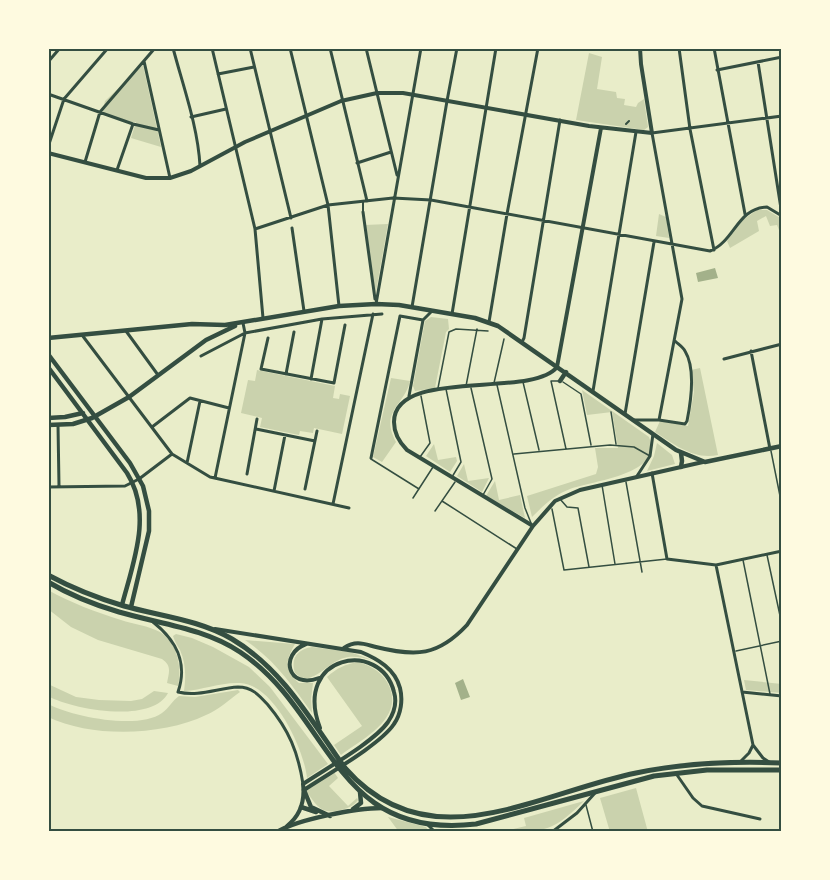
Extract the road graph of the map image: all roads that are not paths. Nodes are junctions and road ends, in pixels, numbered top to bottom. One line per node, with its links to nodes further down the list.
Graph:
1 (60, 48): 19 (street)
2 (108, 48): 27 (street)
3 (155, 48): 18 (street)
4 (173, 48): 36 (street)
5 (212, 48): 23 (street)
6 (250, 48): 21 (street)
7 (290, 48): 34 (street)
8 (330, 48): 28 (street)
9 (366, 48): 24 (street)
10 (421, 48): 26 (street)
11 (458, 48): 29 (street)
12 (496, 48): 30 (street)
13 (538, 48): 33 (street)
14 (640, 48): 46 (street)
15 (679, 48): 42 (street)
16 (714, 48): 22 (street)
17 (782, 57): 20 (street)
18 (144, 61): 32 (street); 43 (street)
19 (48, 62)
20 (758, 63): 22 (street); 37 (street)
21 (254, 67): 23 (street); 44 (street)
22 (717, 70): 39 (street)
23 (218, 74): 31 (street)
24 (377, 93): 26 (street); 28 (street); 49 (street)
25 (48, 94): 27 (street)
26 (411, 95): 29 (street); 55 (street)
27 (64, 99): 32 (street); 47 (street)
28 (341, 101): 34 (street); 52 (street)
29 (447, 101): 30 (street); 58 (street)
30 (486, 108): 33 (street); 61 (street)
31 (226, 110): 36 (street); 48 (street)
32 (100, 112): 40 (street); 51 (street)
33 (525, 114): 38 (street); 63 (street)
34 (306, 115): 44 (street); 60 (street)
35 (782, 116): 37 (street)
36 (191, 117): 53 (street)
37 (767, 119): 39 (street); 65 (street)
38 (560, 120): 41 (street); 67 (street)
39 (727, 123): 42 (street); 64 (street)
40 (133, 124): 43 (street); 54 (street)
41 (601, 128): 45 (street); 70 (street)
42 (690, 129): 46 (street); 74 (street)
43 (159, 130): 56 (street)
44 (269, 131): 48 (street); 66 (street)
45 (636, 132): 46 (street); 71 (street)
46 (652, 133): 73 (street)
47 (48, 147)
48 (236, 147): 53 (street); 69 (street)
49 (391, 152): 52 (street); 55 (street)
50 (48, 153): 51 (street)
51 (85, 162): 54 (street)
52 (357, 163): 59 (street)
53 (200, 167): 56 (street)
54 (117, 171): 56 (street)
55 (397, 177): 57 (street)
56 (170, 178)
57 (393, 198): 58 (street); 59 (street); 75 (street)
58 (431, 200): 61 (street); 77 (street)
59 (365, 201): 60 (street); 62 (street)
60 (328, 206): 66 (street); 76 (street)
61 (469, 207): 63 (street); 82 (street)
62 (363, 212): 75 (street)
63 (507, 214): 67 (street); 86 (street)
64 (745, 214): 65 (street); 74 (street)
65 (782, 216)
66 (291, 218): 69 (street)
67 (543, 221): 70 (street); 99 (street)
68 (292, 228): 78 (street)
69 (255, 229): 83 (street)
70 (582, 229): 71 (street); 106 (street)
71 (619, 234): 72 (street); 117 (street)
72 (654, 242): 73 (street); 126 (street)
73 (672, 245): 74 (street); 98 (street)
74 (714, 250)
75 (376, 304): 76 (main road); 77 (main road)
76 (339, 306): 78 (main road)
77 (412, 307): 79 (main road)
78 (304, 311): 83 (main road)
79 (432, 311): 82 (main road); 85 (street)
80 (373, 314): 81 (street); 84 (street); 175 (street)
81 (382, 314)
82 (452, 314): 86 (main road)
83 (263, 318): 87 (main road)
84 (321, 319): 93 (street); 110 (street)
85 (423, 320): 119 (street); 151 (street)
86 (489, 322): 99 (main road)
87 (243, 323): 90 (main road); 93 (street); 109 (main road)
88 (345, 325): 110 (street)
89 (477, 329): 91 (lane); 114 (lane); 116 (lane)
90 (126, 331): 94 (main road); 109 (street)
91 (488, 331)
92 (294, 332): 107 (street)
93 (245, 333): 103 (street); 122 (street)
94 (82, 335): 95 (main road); 120 (street)
95 (48, 338)
96 (268, 338): 107 (street)
97 (504, 339): 113 (lane)
98 (675, 341): 132 (street); 132 (street)
99 (522, 342): 106 (main road)
100 (782, 344): 101 (street)
101 (751, 351): 104 (street); 145 (street)
102 (48, 354): 123 (main road)
103 (201, 356)
104 (724, 359)
105 (48, 367): 125 (main road)
106 (558, 367): 108 (main road); 111 (street)
107 (285, 374): 110 (street)
108 (568, 374): 112 (main road); 117 (main road)
109 (158, 375): 120 (main road)
110 (311, 379)
111 (523, 380): 113 (street); 146 (lane)
112 (562, 382): 142 (lane); 144 (lane)
113 (495, 384): 114 (street); 149 (lane)
114 (468, 386): 115 (street); 171 (lane)
115 (446, 389): 116 (street); 162 (lane)
116 (437, 390): 118 (street)
117 (593, 391): 126 (main road)
118 (420, 392): 119 (street); 152 (lane)
119 (409, 396): 152 (street)
120 (129, 397): 127 (main road); 135 (street)
121 (200, 401): 122 (street); 135 (street); 154 (street)
122 (230, 408): 160 (street)
123 (90, 410): 125 (street); 127 (main road)
124 (611, 412): 141 (lane)
125 (82, 413): 128 (main road); 130 (main road)
126 (625, 414): 131 (main road)
127 (95, 416): 130 (main road); 161 (main road)
128 (48, 418)
129 (257, 419): 136 (street)
130 (88, 420): 134 (main road); 164 (main road)
131 (633, 420): 132 (street); 138 (main road)
132 (659, 420)
133 (48, 425): 134 (main road)
134 (58, 425): 167 (street)
135 (152, 427): 148 (street)
136 (256, 429): 139 (street); 158 (street)
137 (317, 431): 140 (street)
138 (652, 434): 147 (main road); 150 (street)
139 (285, 435): 140 (street); 170 (street)
140 (315, 441): 168 (street)
141 (616, 445): 142 (lane); 150 (lane)
142 (591, 446): 144 (lane)
143 (782, 446): 145 (main road)
144 (566, 448): 146 (lane)
145 (770, 448): 153 (main road); 177 (lane)
146 (539, 451): 149 (lane)
147 (681, 453): 153 (main road); 156 (main road)
148 (172, 454): 154 (street); 161 (street)
149 (513, 454): 180 (lane)
150 (650, 456): 159 (street)
151 (370, 458): 169 (lane)
152 (419, 458): 155 (street)
153 (705, 462): 156 (street)
154 (187, 464): 160 (street)
155 (433, 467): 162 (street); 169 (lane)
156 (681, 467): 157 (street)
157 (652, 473): 159 (street); 184 (street)
158 (247, 474)
159 (637, 476): 163 (street)
160 (215, 478): 170 (street)
161 (140, 479): 164 (street); 194 (main road)
162 (454, 479): 171 (street); 174 (lane)
163 (626, 479): 165 (street); 186 (lane)
164 (132, 483): 167 (street); 193 (main road)
165 (602, 484): 173 (street); 187 (lane)
166 (48, 487): 167 (street)
167 (59, 487)
168 (305, 489)
169 (419, 489): 172 (lane)
170 (274, 491): 175 (street)
171 (483, 496): 180 (street)
172 (412, 498)
173 (559, 498): 176 (street); 189 (lane)
174 (442, 501): 179 (lane); 181 (lane)
175 (333, 504): 178 (street)
176 (551, 504): 180 (street); 189 (lane)
177 (782, 506)
178 (349, 508)
179 (435, 511)
180 (533, 526): 181 (street)
181 (517, 550): 201 (street)
182 (782, 551): 183 (street)
183 (767, 554): 185 (street); 196 (lane)
184 (667, 559): 186 (lane); 188 (street)
185 (743, 559): 188 (street); 200 (lane)
186 (640, 562): 187 (lane); 190 (lane)
187 (615, 564): 189 (lane)
188 (716, 565): 202 (street)
189 (589, 567)
190 (642, 572)
191 (48, 575): 193 (main road)
192 (48, 582): 195 (main road)
193 (122, 605): 194 (main road)
194 (131, 607): 197 (main road)
195 (150, 620): 209 (main road); 216 (street)
196 (782, 625)
197 (207, 627): 199 (street); 207 (main road)
198 (782, 641): 200 (lane)
199 (310, 643): 201 (street); 203 (street)
200 (761, 646): 202 (lane); 205 (lane)
201 (344, 648): 216 (street)
202 (734, 652): 204 (street)
203 (320, 677): 207 (street); 216 (street)
204 (742, 692): 205 (street); 208 (street)
205 (771, 695): 206 (street)
206 (782, 696)
207 (322, 736): 209 (main road)
208 (753, 745): 210 (street); 211 (street)
209 (329, 751): 213 (main road)
210 (740, 762): 211 (main road); 213 (main road)
211 (771, 762): 212 (main road)
212 (782, 763)
213 (343, 770): 218 (main road)
214 (782, 770): 215 (main road)
215 (676, 773): 217 (main road); 225 (street)
216 (303, 787): 220 (street); 222 (main road)
217 (597, 790): 219 (street); 226 (main road)
218 (360, 792): 221 (main road); 223 (main road)
219 (586, 804): 227 (street); 233 (lane)
220 (301, 807): 222 (main road); 228 (street)
221 (382, 808): 223 (main road); 226 (main road)
222 (319, 812): 224 (main road)
223 (346, 812): 224 (main road)
224 (330, 816): 228 (main road)
225 (760, 819)
226 (426, 823): 230 (street)
227 (560, 827): 231 (street); 232 (street)
228 (284, 828): 229 (main road)
229 (277, 832)
230 (434, 832)
231 (552, 832)
232 (561, 832)
233 (594, 832)

